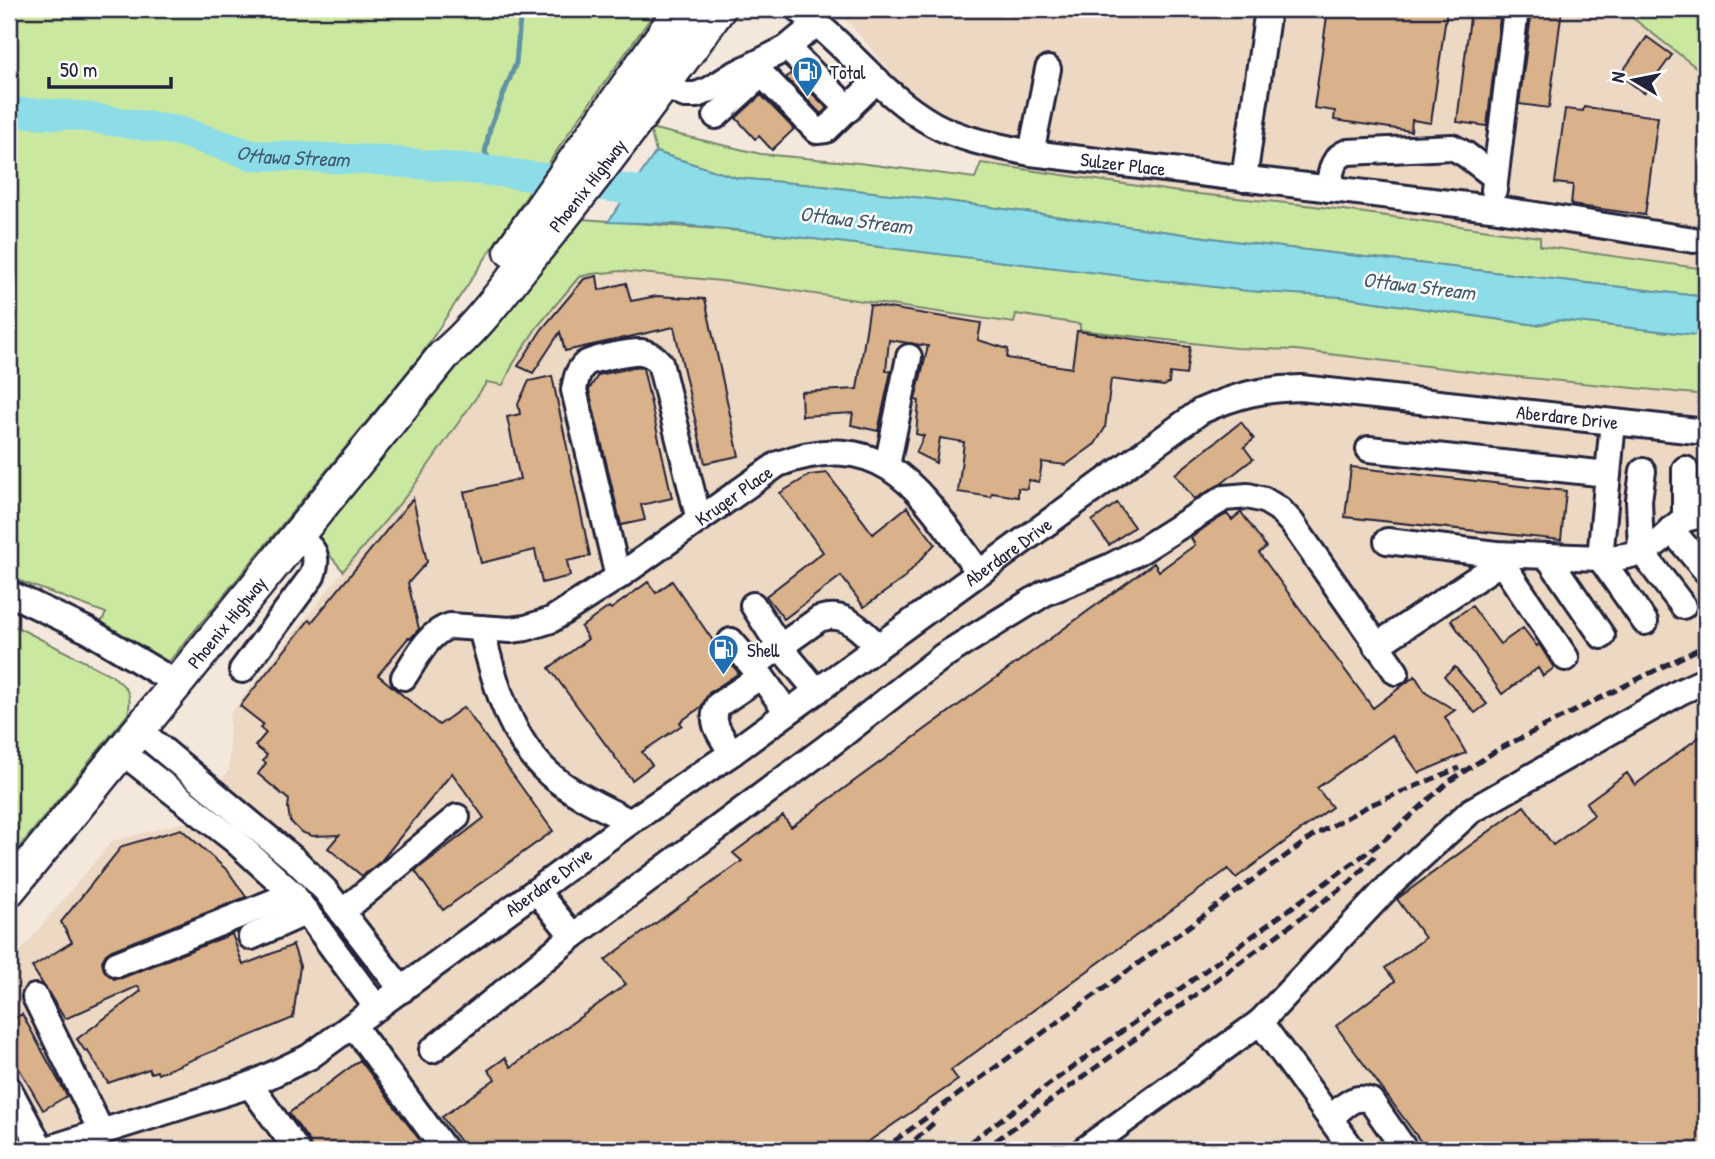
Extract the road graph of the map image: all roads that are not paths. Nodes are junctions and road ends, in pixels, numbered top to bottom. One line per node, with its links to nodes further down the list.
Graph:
1 (681, 9): 18 (main road, Phoenix Highway)
2 (719, 9): 10 (main road, Phoenix Highway)
3 (1268, 9): 15 (street)
4 (1516, 9): 14 (street)
5 (815, 15): 6 (street); 9 (street, Sulzer Place)
6 (787, 48): 7 (street); 11 (street)
7 (758, 69): 10 (street); 11 (street); 12 (street)
8 (1048, 69): 13 (street)
9 (877, 80): 11 (street); 13 (street, Sulzer Place)
10 (664, 86): 18 (main road, Phoenix Highway)
11 (849, 109)
12 (716, 116)
13 (1031, 152): 15 (street, Sulzer Place)
14 (1495, 177): 16 (street); 17 (street)
15 (1244, 179): 16 (street, Sulzer Place)
16 (1328, 189): 17 (street, Sulzer Place)
17 (1491, 208): 19 (street, Sulzer Place)
18 (533, 237): 30 (main road, Phoenix Highway)
19 (1694, 240)
20 (909, 357): 24 (street)
21 (1613, 422): 22 (street, Aberdare Drive); 27 (street); 37 (street, Aberdare Drive)
22 (1706, 432)
23 (1369, 449): 27 (street)
24 (887, 466): 28 (street, Kruger Place); 37 (street, Kruger Place)
25 (1685, 469): 29 (street)
26 (1643, 471): 32 (street)
27 (1608, 474): 35 (street)
28 (699, 520): 38 (street, Kruger Place); 38 (street)
29 (1687, 521): 32 (street); 36 (street)
30 (296, 536): 50 (street); 55 (main road, Phoenix Highway)
31 (1387, 541): 34 (street)
32 (1641, 551): 35 (street); 41 (street)
33 (1548, 557): 34 (street); 35 (street); 44 (street)
34 (1498, 558): 47 (street); 49 (street)
35 (1600, 558): 42 (street)
36 (1706, 571)
37 (979, 572): 46 (street, Aberdare Drive)
38 (618, 577): 43 (street, Kruger Place)
39 (9, 593): 55 (street)
40 (753, 605): 48 (street)
41 (1683, 606)
42 (1645, 622)
43 (473, 627): 53 (street, Kruger Place); 61 (street)
44 (1602, 636)
45 (731, 641): 51 (street)
46 (878, 646): 48 (street); 56 (street, Aberdare Drive)
47 (1376, 646): 52 (street); 66 (street)
48 (780, 647): 51 (street); 56 (street)
49 (1566, 658)
50 (242, 670)
51 (757, 671): 57 (street); 59 (street)
52 (1396, 673)
53 (404, 677)
54 (1706, 680): 72 (street)
55 (176, 683): 58 (main road, Phoenix Highway)
56 (817, 691): 57 (street, Aberdare Drive)
57 (787, 712): 59 (street, Aberdare Drive)
58 (130, 741): 62 (main road, Phoenix Highway); 64 (street); 65 (street)
59 (732, 753): 61 (street, Aberdare Drive)
60 (457, 817): 65 (street)
61 (630, 822): 63 (street, Aberdare Drive)
62 (9, 890)
63 (537, 892): 66 (street); 69 (street, Aberdare Drive)
64 (300, 903): 67 (street); 68 (street); 71 (street)
65 (342, 912): 69 (street)
66 (573, 936): 74 (street)
67 (251, 937)
68 (117, 964)
69 (402, 990): 71 (street, Aberdare Drive)
70 (35, 998): 78 (street)
71 (377, 1008): 73 (street, Aberdare Drive)
72 (1260, 1022): 77 (street); 83 (street)
73 (353, 1025): 75 (street, Aberdare Drive); 82 (street)
74 (432, 1050)
75 (250, 1085): 78 (street, Aberdare Drive); 81 (street)
76 (9, 1089): 80 (street)
77 (1330, 1118): 84 (street); 85 (street)
78 (102, 1133): 79 (street, Aberdare Drive)
79 (81, 1146): 80 (street, Aberdare Drive)
80 (43, 1150)
81 (297, 1150)
82 (445, 1150)
83 (1084, 1150)
84 (1353, 1150)
85 (1405, 1150)

